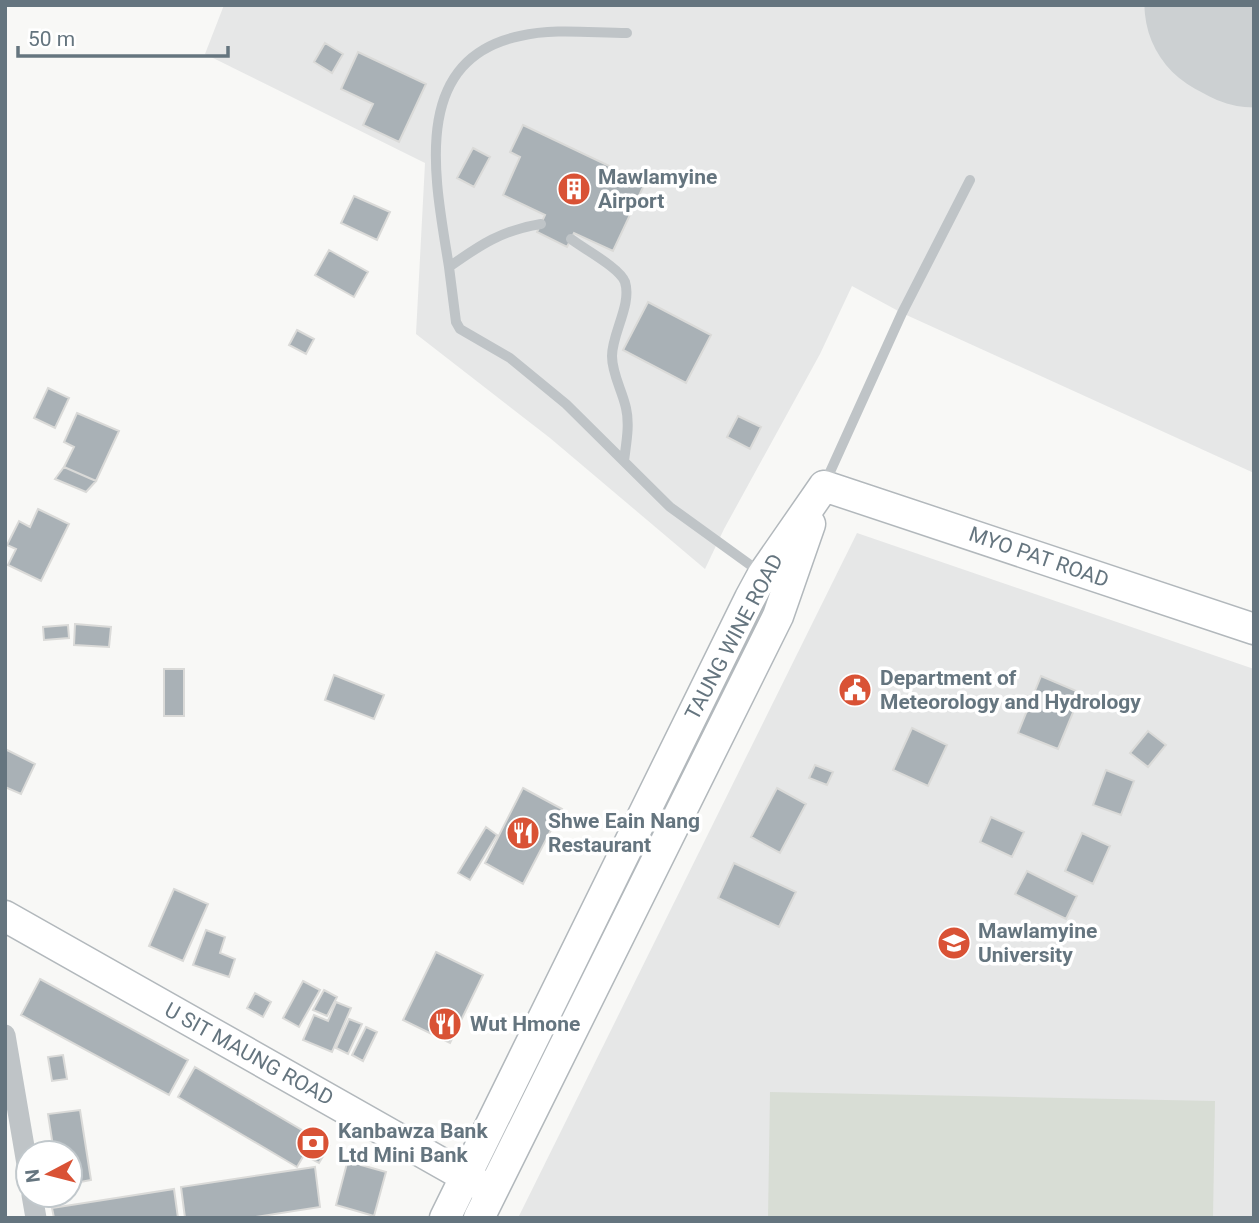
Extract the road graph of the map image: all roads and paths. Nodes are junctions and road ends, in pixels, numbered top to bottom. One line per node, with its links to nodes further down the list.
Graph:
1 (627, 33): 5 (lane)
2 (970, 180): 7 (lane)
3 (541, 224): 5 (lane)
4 (571, 239): 6 (lane)
5 (449, 267): 6 (lane)
6 (624, 461): 8 (lane)
7 (824, 486): 8 (main road, TAUNG WINE ROAD); 9 (main road, MYO PAT ROAD)
8 (775, 581): 13 (main road, TAUNG WINE ROAD)
9 (1254, 629)
10 (5, 916): 13 (main road, U SIT MAUNG ROAD)
11 (5, 1035): 12 (street)
12 (23, 1139)
13 (479, 1184): 14 (main road, TAUNG WINE ROAD); 15 (main road, TAUNG WINE ROAD)
14 (445, 1218)
15 (479, 1218)

